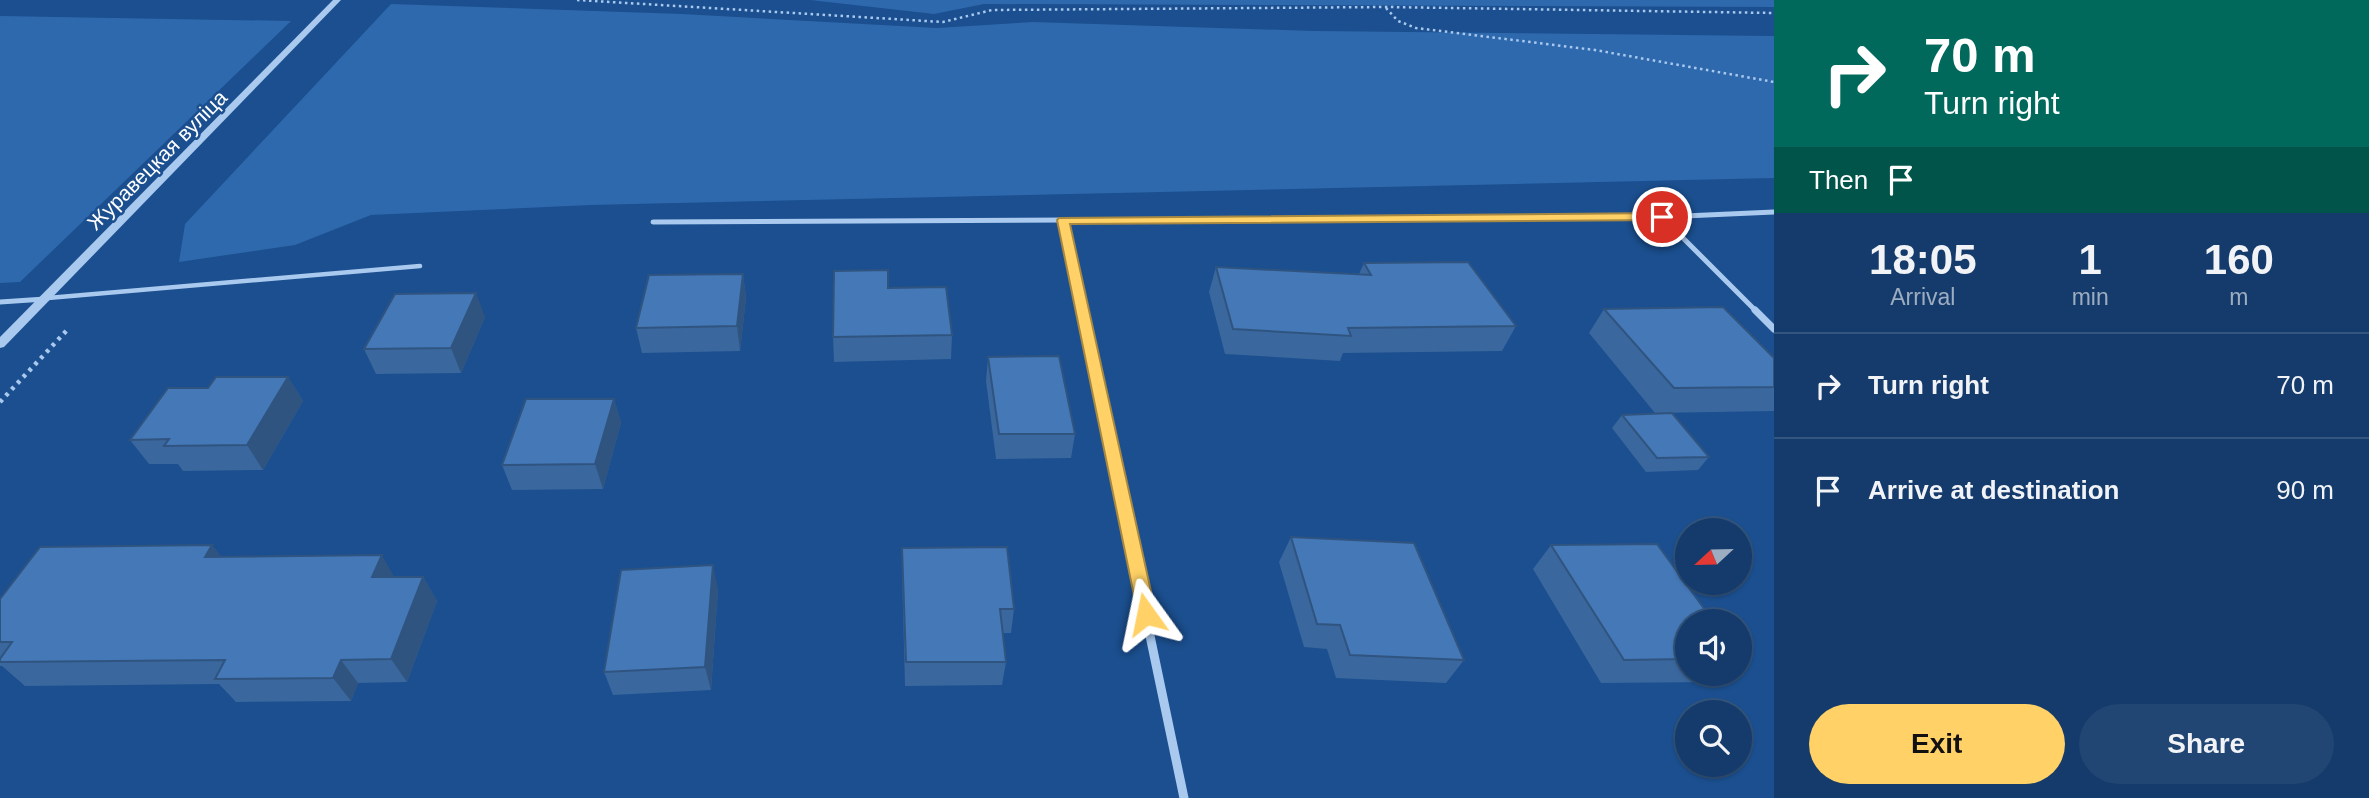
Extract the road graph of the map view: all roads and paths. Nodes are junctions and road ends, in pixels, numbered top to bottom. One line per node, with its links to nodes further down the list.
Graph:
1 (337, 0): 12 (street, Журавецкая вуліца)
2 (577, 0): 3 (path)
3 (1386, 8): 4 (path); 5 (path)
4 (1774, 13)
5 (1774, 82)
6 (1774, 212): 7 (street)
7 (1662, 217): 8 (street); 14 (street)
8 (1063, 220): 9 (street); 17 (street)
9 (653, 222)
10 (420, 266): 11 (lane)
11 (102, 293): 12 (lane); 16 (path)
12 (45, 299): 13 (street); 15 (street, Журавецкая вуліца)
13 (0, 302)
14 (1774, 329)
15 (0, 344)
16 (0, 402)
17 (1185, 798)

